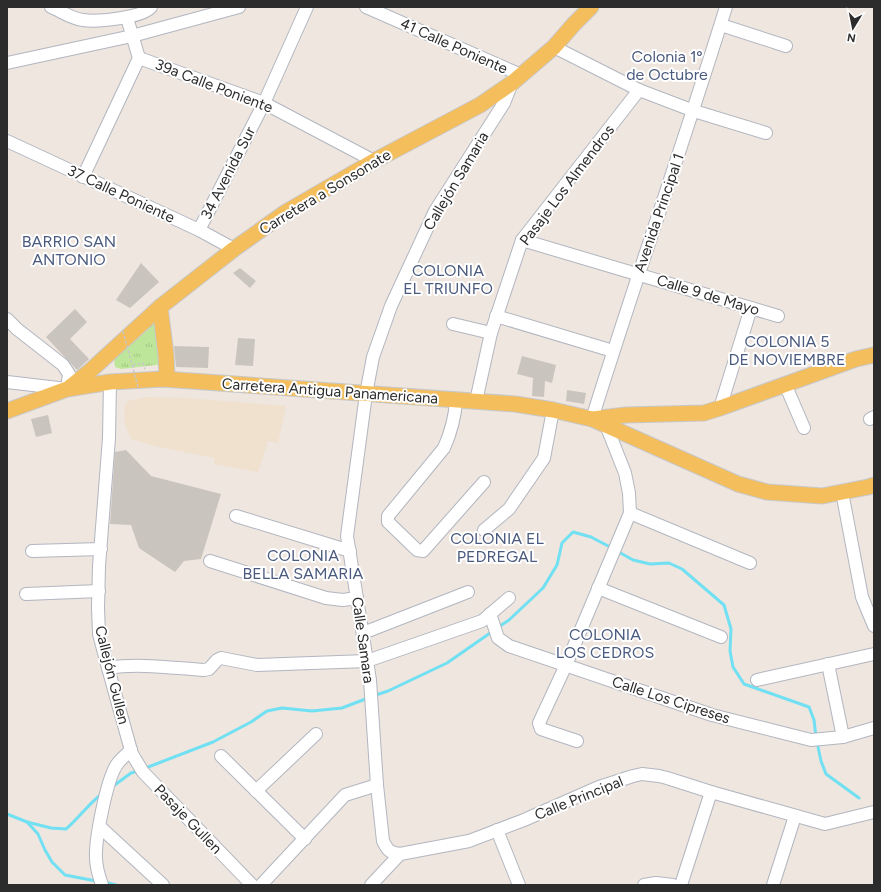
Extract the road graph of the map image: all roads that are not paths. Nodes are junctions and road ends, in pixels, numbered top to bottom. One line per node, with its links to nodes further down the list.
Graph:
1 (51, 7): 8 (street)
2 (151, 7): 8 (street)
3 (238, 7): 10 (street)
4 (307, 7): 17 (street, 34 Avenida Sur)
5 (366, 7): 15 (street, 41 Calle Poniente)
6 (591, 7): 12 (main road, Carretera a Sonsonate)
7 (726, 7): 9 (street, Avenida Principal 1)
8 (127, 18): 10 (street)
9 (720, 25): 11 (street); 18 (street, Avenida Principal 1)
10 (132, 36): 13 (street); 14 (street)
11 (786, 46)
12 (554, 47): 15 (main road, Carretera a Sonsonate); 16 (street)
13 (139, 58): 17 (street, 39a Calle Poniente); 22 (street)
14 (7, 63)
15 (516, 79): 21 (main road, Carretera a Sonsonate); 41 (street, Callejón Samaria)
16 (639, 90): 18 (street); 24 (street, Pasaje Los Almendros)
17 (264, 103): 21 (street, 39a Calle Poniente); 23 (street, 34 Avenida Sur)
18 (694, 111): 19 (street); 26 (street, Avenida Principal 1)
19 (766, 133)
20 (7, 141): 22 (street, 37 Calle Poniente)
21 (374, 161): 25 (main road, Carretera a Sonsonate)
22 (83, 177): 23 (street, 37 Calle Poniente)
23 (199, 230): 25 (street, 37 Calle Poniente)
24 (522, 240): 26 (street, Calle 9 de Mayo); 29 (street, Pasaje Los Almendros)
25 (234, 249): 27 (main road, Carretera a Sonsonate)
26 (639, 274): 28 (street, Calle 9 de Mayo); 34 (street, Avenida Principal 1)
27 (160, 307): 36 (main road); 40 (main road, Carretera a Sonsonate)
28 (751, 308): 30 (street, Calle 9 de Mayo); 44 (street)
29 (496, 316): 33 (street, Pasaje Los Almendros); 34 (street)
30 (778, 316)
31 (7, 319): 40 (street)
32 (453, 324): 33 (street)
33 (491, 333): 43 (street, Pasaje Los Almendros)
34 (613, 351): 47 (street, Avenida Principal 1)
35 (874, 355): 39 (main road, Carretera Antigua Panamericana)
36 (167, 379): 38 (main road, Carretera Antigua Panamericana); 41 (main road, Carretera Antigua Panamericana)
37 (7, 382): 40 (street)
38 (110, 382): 40 (main road, Carretera Antigua Panamericana); 56 (street, Callejón Gullen)
39 (785, 384): 44 (main road, Carretera Antigua Panamericana); 49 (street)
40 (67, 390): 46 (main road)
41 (366, 394): 42 (main road, Carretera Antigua Panamericana); 58 (street, Calle Samara)
42 (456, 401): 43 (main road, Carretera Antigua Panamericana); 50 (street)
43 (476, 401): 45 (main road, Carretera Antigua Panamericana)
44 (720, 408): 47 (main road, Carretera Antigua Panamericana)
45 (553, 410): 47 (main road, Carretera Antigua Panamericana); 55 (street)
46 (7, 411)
47 (592, 419): 48 (main road, Carretera Antigua Panamericana)
48 (606, 425): 52 (main road, Carretera Antigua Panamericana); 53 (street)
49 (804, 428)
50 (484, 482)
51 (874, 485): 52 (main road, Carretera Antigua Panamericana)
52 (842, 492): 68 (street)
53 (630, 513): 60 (street); 61 (street)
54 (236, 516): 58 (street)
55 (484, 530)
56 (101, 549): 57 (street); 62 (street, Callejón Gullen)
57 (32, 551)
58 (350, 551): 65 (street, Calle Samara)
59 (210, 560): 65 (street)
60 (750, 563)
61 (598, 588): 70 (street); 74 (street)
62 (98, 591): 64 (street); 75 (street, Callejón Gullen)
63 (468, 592): 69 (street)
64 (26, 594)
65 (357, 598): 69 (street, Calle Samara)
66 (509, 598): 67 (street)
67 (490, 614): 72 (street); 74 (street, Calle Los Cipreses)
68 (874, 624)
69 (362, 633): 72 (street, Calle Samara)
70 (721, 637)
71 (874, 654): 73 (street)
72 (367, 661): 75 (street); 83 (street, Calle Samara)
73 (828, 664): 76 (street); 79 (street)
74 (566, 665): 79 (street, Calle Los Cipreses); 80 (street)
75 (108, 668): 81 (street, Callejón Gullen)
76 (757, 680)
77 (874, 728): 79 (street, Calle Los Cipreses)
78 (316, 734): 84 (street)
79 (843, 736)
80 (577, 741)
81 (131, 750): 88 (street); 94 (street, Pasaje Gullen)
82 (221, 756): 84 (street)
83 (377, 785): 90 (street); 91 (street, Calle Samara)
84 (256, 791): 90 (street)
85 (711, 792): 87 (street, Calle Principal); 89 (street, Calle Principal); 100 (street)
86 (874, 812): 87 (street, Calle Principal)
87 (795, 816): 101 (street)
88 (100, 827): 92 (street); 93 (street)
89 (497, 830): 91 (street, Calle Principal); 97 (street)
90 (305, 839): 95 (street)
91 (400, 854): 96 (street)
92 (102, 885)
93 (162, 885)
94 (252, 885)
95 (261, 885)
96 (371, 885)
97 (519, 885)
98 (644, 885): 99 (street)
99 (673, 885)
100 (681, 885)
101 (773, 885)

